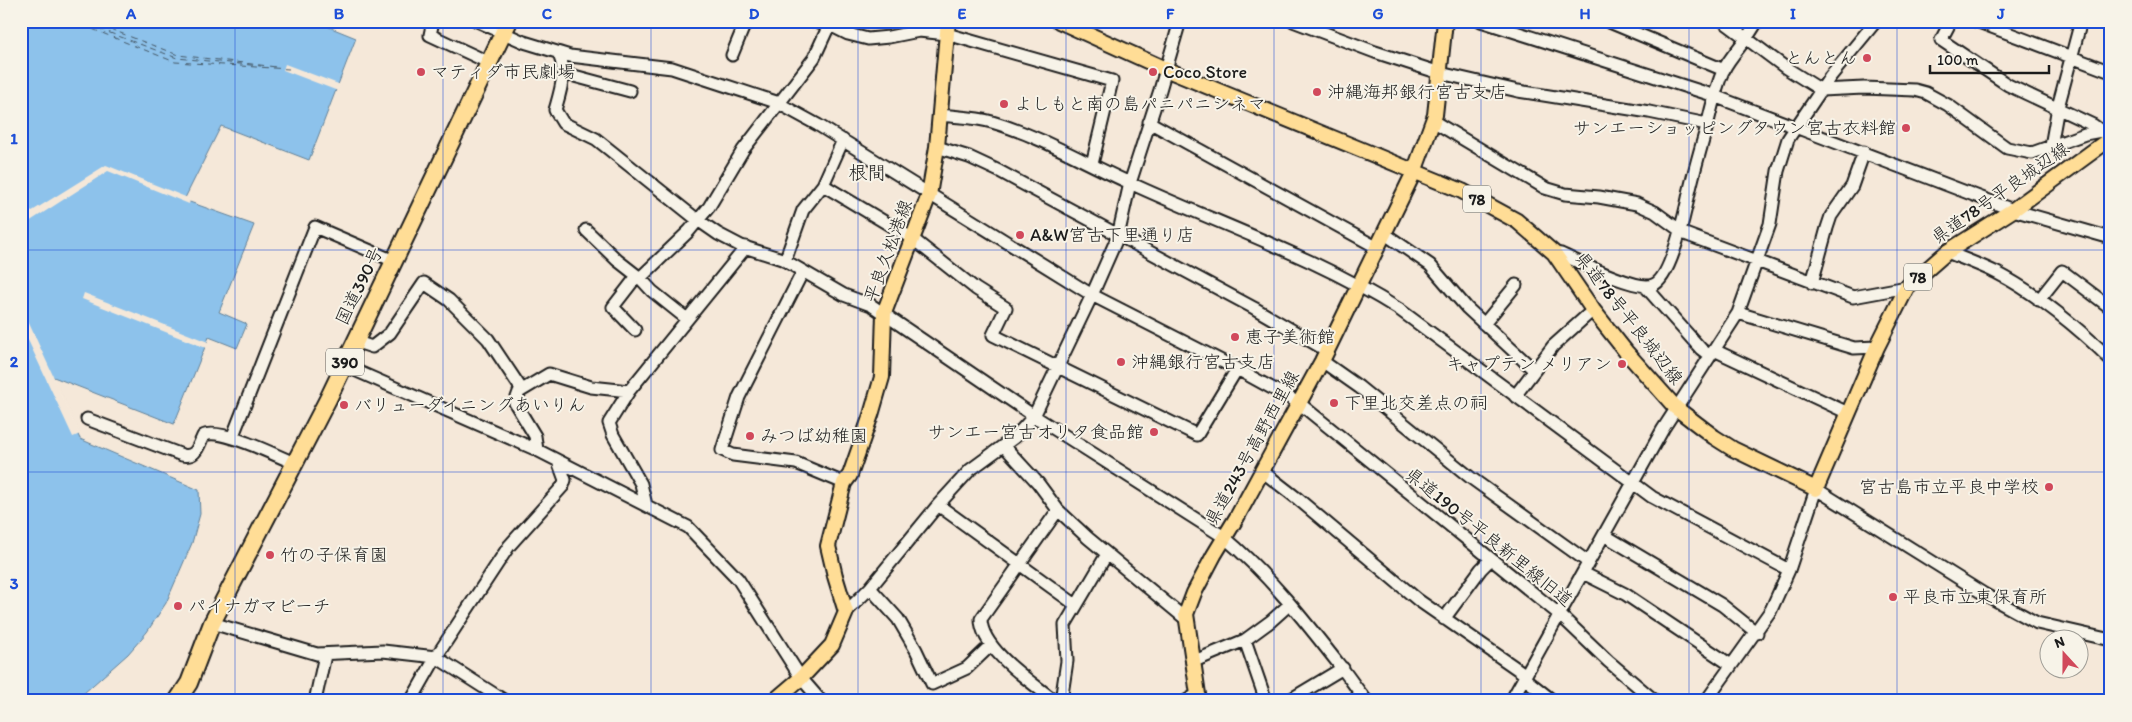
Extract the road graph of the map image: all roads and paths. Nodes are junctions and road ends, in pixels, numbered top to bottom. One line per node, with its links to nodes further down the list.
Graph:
1 (433, 21): 24 (street)
2 (477, 21): 18 (street, 県道190号平良新里線旧道)
3 (746, 21): 22 (street)
4 (814, 21): 17 (street)
5 (1059, 21): 25 (main road, 県道78号平良城辺線 / 78)
6 (1180, 21): 25 (street)
7 (1293, 21): 29 (street)
8 (1445, 21): 29 (main road, 県道243号高野西里線)
9 (1481, 21): 32 (street)
10 (1607, 21): 26 (street)
11 (1723, 21): 20 (street)
12 (1757, 21): 20 (street)
13 (1876, 21): 30 (street)
14 (1951, 21): 34 (street)
15 (1976, 21): 23 (street)
16 (2081, 21): 23 (street)
17 (831, 23): 19 (street); 33 (street)
18 (506, 27): 21 (street, 県道190号平良新里線旧道); 24 (highway, 国道390号 / 390)
19 (947, 28): 35 (main road, 平良久松港線); 45 (street)
20 (1747, 40): 26 (street); 30 (street)
21 (558, 53): 28 (street); 33 (street, 県道190号平良新里線旧道)
22 (732, 55)
23 (2072, 57): 27 (street); 34 (street)
24 (490, 63): 62 (highway, 国道390号 / 390)
25 (1165, 69): 37 (street); 46 (main road, 県道78号平良城辺線 / 78)
26 (1724, 70): 32 (street)
27 (2111, 72)
28 (563, 73): 31 (street); 51 (street)
29 (1440, 73): 36 (main road, 県道243号高野西里線); 38 (street)
30 (1821, 90): 39 (street); 42 (street)
31 (630, 91)
32 (1714, 96): 38 (street); 39 (street)
33 (778, 104): 41 (street, 県道190号平良新里線旧道); 51 (street)
34 (2058, 110): 40 (street); 42 (street)
35 (940, 114): 43 (main road, 平良久松港線); 45 (street)
36 (1433, 121): 46 (main road, 県道243号高野西里線); 53 (street)
37 (1149, 122): 47 (street); 59 (street)
38 (1707, 124): 53 (street)
39 (1797, 127): 44 (street); 64 (street)
40 (2108, 135): 42 (street); 50 (main road, 県道78号平良城辺線 / 78)
41 (843, 140): 48 (street); 49 (street, 県道190号平良新里線旧道)
42 (2051, 146)
43 (937, 147): 49 (main road, 平良久松港線); 55 (street)
44 (1864, 152): 50 (street); 67 (street)
45 (1092, 164): 47 (street)
46 (1414, 172): 54 (main road, 県道243号高野西里線); 61 (main road, 県道78号平良城辺線 / 78)
47 (1130, 183): 55 (street); 71 (street)
48 (823, 185): 57 (street); 63 (street)
49 (929, 195): 57 (main road, 平良久松港線); 72 (street, 県道190号平良新里線旧道)
50 (2012, 210): 56 (street); 60 (main road, 県道78号平良城辺線 / 78)
51 (698, 221): 58 (street); 66 (street)
52 (586, 230): 66 (street)
53 (1681, 231): 64 (street); 69 (street)
54 (1385, 234): 59 (main road, 県道243号高野西里線); 79 (street)
55 (1118, 236): 72 (street); 84 (street)
56 (2111, 238)
57 (913, 239): 76 (main road, 平良久松港線); 87 (street)
58 (746, 248): 63 (street); 78 (street)
59 (1378, 248): 71 (main road, 県道243号高野西里線)
60 (1947, 252): 70 (main road, 県道78号平良城辺線 / 78); 73 (street)
61 (1554, 253): 69 (street); 75 (main road, 県道78号平良城辺線 / 78)
62 (394, 261): 81 (highway, 国道390号 / 390); 98 (street)
63 (785, 261): 65 (street)
64 (1756, 261): 67 (street); 77 (street)
65 (803, 271): 76 (street); 104 (street)
66 (639, 277): 78 (street); 80 (street)
67 (1812, 283): 70 (street)
68 (1516, 285): 79 (street)
69 (1645, 286): 83 (street)
70 (1907, 286): 82 (main road, 県道78号平良城辺線 / 78)
71 (1360, 287): 84 (main road, 県道243号高野西里線); 92 (street)
72 (1092, 295): 87 (street); 88 (street, 県道190号平良新里線旧道)
73 (2039, 300): 74 (street); 85 (street)
74 (2111, 308)
75 (1593, 310): 89 (street); 94 (main road, 県道78号平良城辺線 / 78)
76 (884, 312): 96 (street); 104 (main road, 平良久松港線)
77 (1738, 313): 82 (street); 83 (street)
78 (687, 319): 91 (street)
79 (1484, 324): 89 (street)
80 (635, 330)
81 (354, 341): 86 (highway, 国道390号 / 390); 90 (street)
82 (1877, 347): 95 (main road, 県道78号平良城辺線 / 78)
83 (1712, 353): 94 (street); 95 (street)
84 (1324, 356): 93 (main road, 県道243号高野西里線); 114 (street)
85 (2111, 360)
86 (343, 365): 100 (street); 102 (highway, 国道390号 / 390)
87 (1057, 366): 88 (street); 96 (street)
88 (1237, 369): 93 (street, 県道190号平良新里線旧道)
89 (1534, 370): 92 (street)
90 (522, 390): 91 (street); 100 (street)
91 (629, 391): 107 (street)
92 (1515, 396): 105 (street)
93 (1299, 403): 103 (main road, 県道243号高野西里線); 113 (street, 県道190号平良新里線旧道)
94 (1676, 408): 105 (street); 106 (main road, 県道78号平良城辺線 / 78)
95 (1848, 413): 106 (main road, 県道78号平良城辺線 / 78)
96 (1034, 416): 99 (street); 111 (street)
97 (87, 419): 98 (street)
98 (232, 438): 102 (street)
99 (1004, 446): 108 (street); 109 (street)
100 (537, 450): 101 (street)
101 (558, 461): 107 (street); 131 (street)
102 (294, 463): 125 (highway, 国道390号 / 390)
103 (1262, 471): 111 (main road, 県道243号高野西里線); 123 (street)
104 (844, 482): 121 (main road, 平良久松港線)
105 (1633, 483): 110 (street); 116 (street)
106 (1816, 490): 116 (street); 128 (street)
107 (646, 505): 136 (street)
108 (938, 505): 115 (street); 118 (street)
109 (1058, 510): 112 (street); 115 (street)
110 (1604, 535): 114 (street); 126 (street)
111 (1224, 537): 119 (street); 124 (main road, 県道243号高野西里線)
112 (1106, 554): 120 (street); 124 (street)
113 (1490, 560): 122 (street, 県道190号平良新里線旧道); 123 (street)
114 (1588, 562): 117 (street)
115 (1019, 565): 120 (street); 129 (street)
116 (1789, 570): 126 (street)
117 (1583, 573): 122 (street); 133 (street)
118 (870, 588): 121 (street); 129 (street)
119 (1290, 604): 127 (street); 134 (street)
120 (1076, 605): 145 (street)
121 (846, 612): 136 (main road)
122 (1560, 616): 135 (street); 151 (street, 県道190号平良新里線旧道)
123 (1444, 619): 135 (street)
124 (1187, 620): 132 (main road, 県道243号高野西里線)
125 (212, 623): 130 (street); 138 (highway, 国道390号 / 390)
126 (1757, 633): 133 (street)
127 (1245, 640): 132 (street); 146 (street)
128 (2111, 640)
129 (991, 645): 144 (street)
130 (325, 655): 131 (street); 139 (street)
131 (436, 657): 140 (street); 141 (street)
132 (1192, 662): 137 (main road, 県道243号高野西里線)
133 (1731, 665): 152 (street)
134 (1343, 668): 147 (street); 148 (street)
135 (1525, 677): 149 (street); 150 (street)
136 (801, 678): 142 (main road); 143 (street)
137 (1194, 698)
138 (177, 701)
139 (315, 701)
140 (411, 701)
141 (504, 701)
142 (774, 701)
143 (821, 701)
144 (1055, 701)
145 (1061, 701)
146 (1266, 701)
147 (1288, 701)
148 (1367, 701)
149 (1511, 701)
150 (1553, 701)
151 (1655, 701)
152 (1706, 701)

